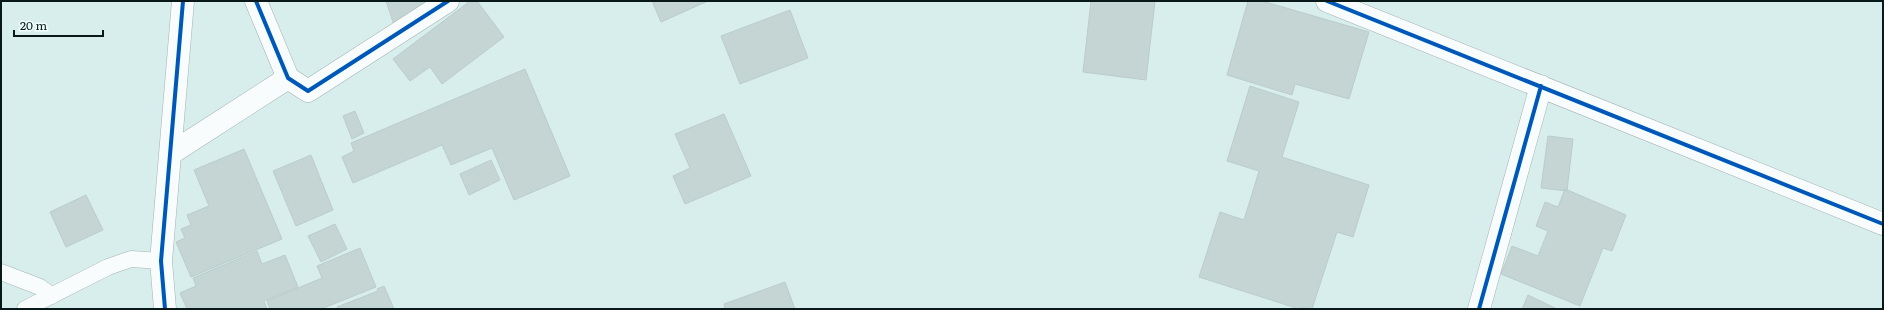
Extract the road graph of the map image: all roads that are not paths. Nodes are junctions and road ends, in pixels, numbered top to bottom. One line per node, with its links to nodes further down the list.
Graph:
1 (183, 1): 7 (street)
2 (256, 1): 5 (street)
3 (448, 1): 5 (street)
4 (1330, 2): 6 (street)
5 (288, 78): 7 (street)
6 (1541, 86): 8 (street); 14 (street)
7 (170, 154): 9 (street)
8 (1883, 224)
9 (162, 261): 11 (lane); 13 (street)
10 (1, 272): 11 (lane)
11 (52, 296): 12 (lane)
12 (25, 309)
13 (165, 309)
14 (1479, 309)

